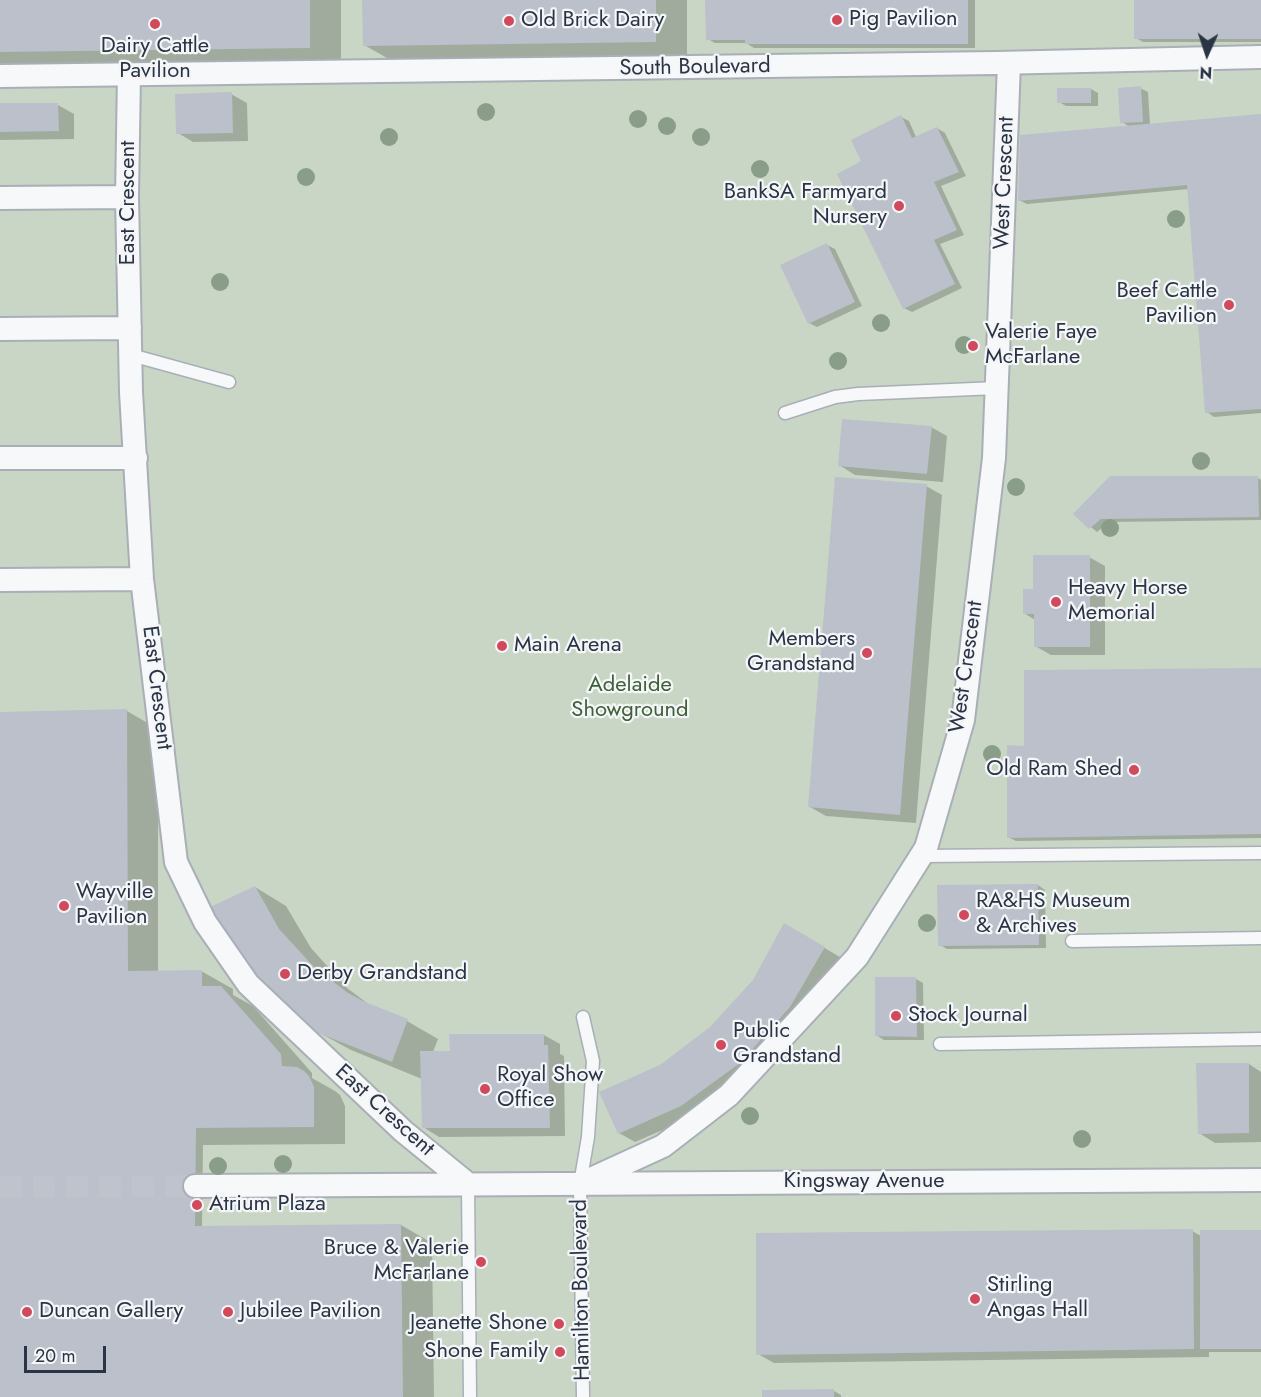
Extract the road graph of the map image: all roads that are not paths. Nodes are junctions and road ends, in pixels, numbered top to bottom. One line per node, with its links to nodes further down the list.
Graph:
1 (1261, 57): 2 (street, South Boulevard)
2 (1009, 63): 3 (street, South Boulevard); 11 (street, West Crescent)
3 (129, 74): 4 (street, South Boulevard); 5 (street, East Crescent)
4 (0, 76)
5 (127, 197): 6 (street); 7 (street, East Crescent)
6 (0, 198)
7 (130, 328): 8 (street); 9 (street, East Crescent)
8 (0, 329)
9 (131, 354): 10 (lane); 14 (street, East Crescent)
10 (229, 382)
11 (997, 388): 12 (lane); 18 (street, West Crescent)
12 (785, 413)
13 (0, 458): 14 (street)
14 (136, 458): 15 (street, East Crescent)
15 (142, 579): 16 (street); 25 (street, East Crescent)
16 (0, 580)
17 (1261, 853): 18 (lane)
18 (921, 856): 26 (street, West Crescent)
19 (1261, 938): 20 (lane)
20 (1072, 940)
21 (583, 1017): 26 (lane, Hamilton Boulevard)
22 (1261, 1039): 23 (lane)
23 (940, 1044)
24 (1261, 1180): 26 (street, Kingsway Avenue)
25 (468, 1184): 26 (street, Kingsway Avenue); 27 (street, Kingsway Avenue); 28 (lane)
26 (580, 1184): 29 (lane, Hamilton Boulevard)
27 (195, 1186)
28 (470, 1397)
29 (583, 1397)

